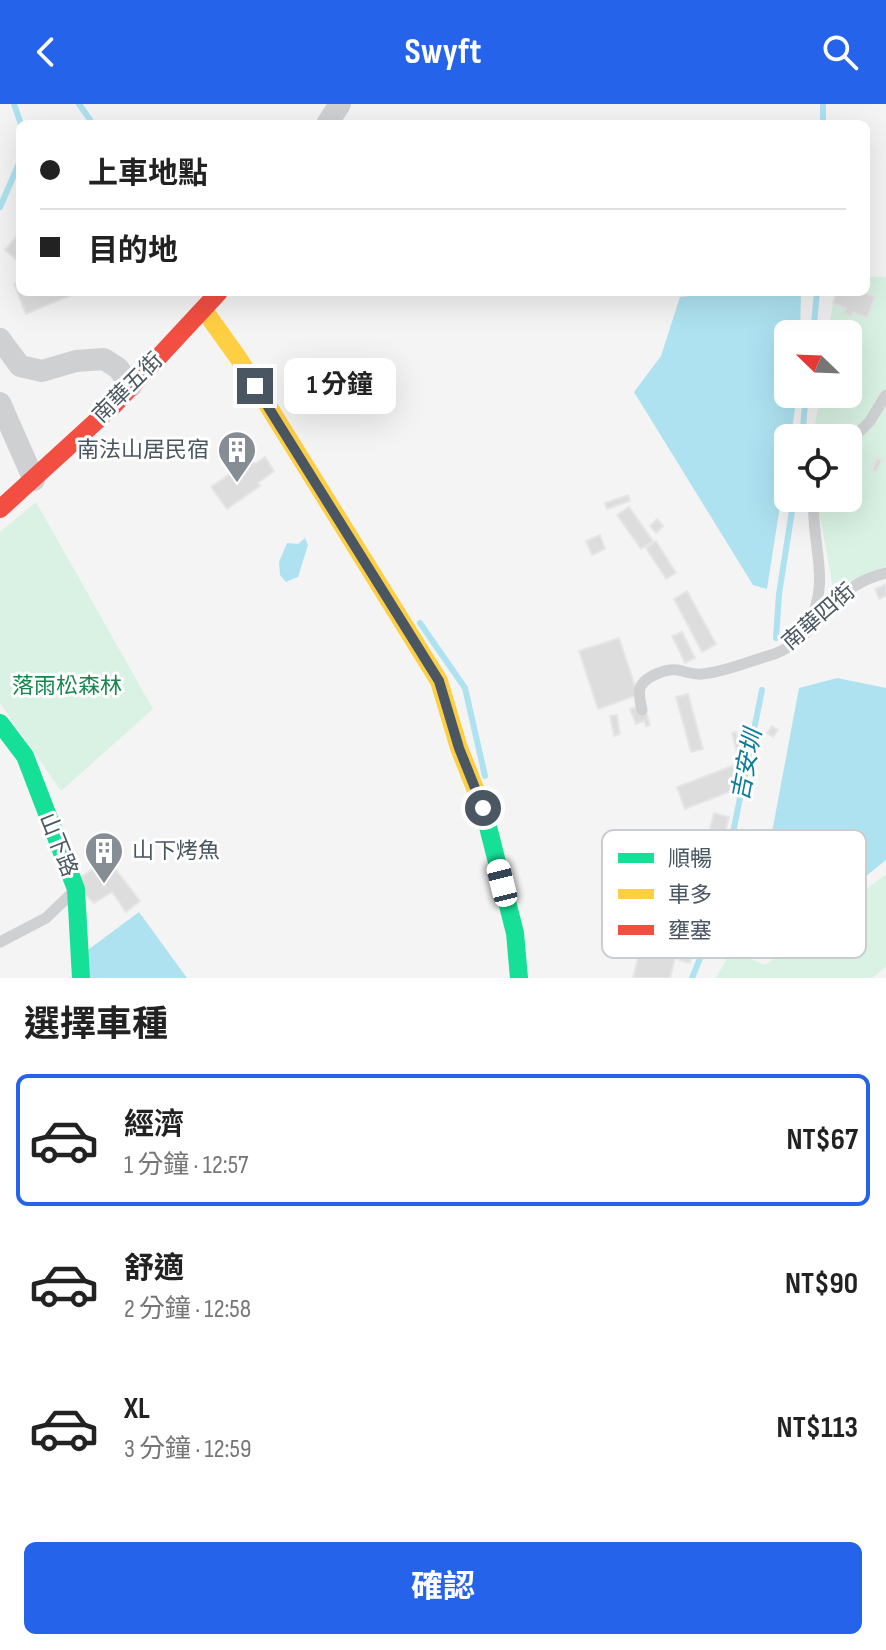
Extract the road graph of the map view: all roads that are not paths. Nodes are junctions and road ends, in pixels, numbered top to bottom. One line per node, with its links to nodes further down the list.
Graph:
1 (216, 296): 2 (street, 南華五街)
2 (204, 310): 4 (street, 南華五街); 18 (street)
3 (0, 339): 4 (street)
4 (131, 386): 8 (street, 南華五街)
5 (886, 395): 7 (lane)
6 (0, 403): 8 (street)
7 (862, 429)
8 (34, 480): 9 (street)
9 (0, 509)
10 (813, 512): 12 (lane)
11 (886, 573): 12 (lane, 南華四街)
12 (794, 643): 13 (lane, 南華四街)
13 (642, 710)
14 (0, 723): 15 (street, 山下路)
15 (76, 889): 16 (lane); 17 (street, 山下路)
16 (0, 942)
17 (81, 978)
18 (519, 978)

